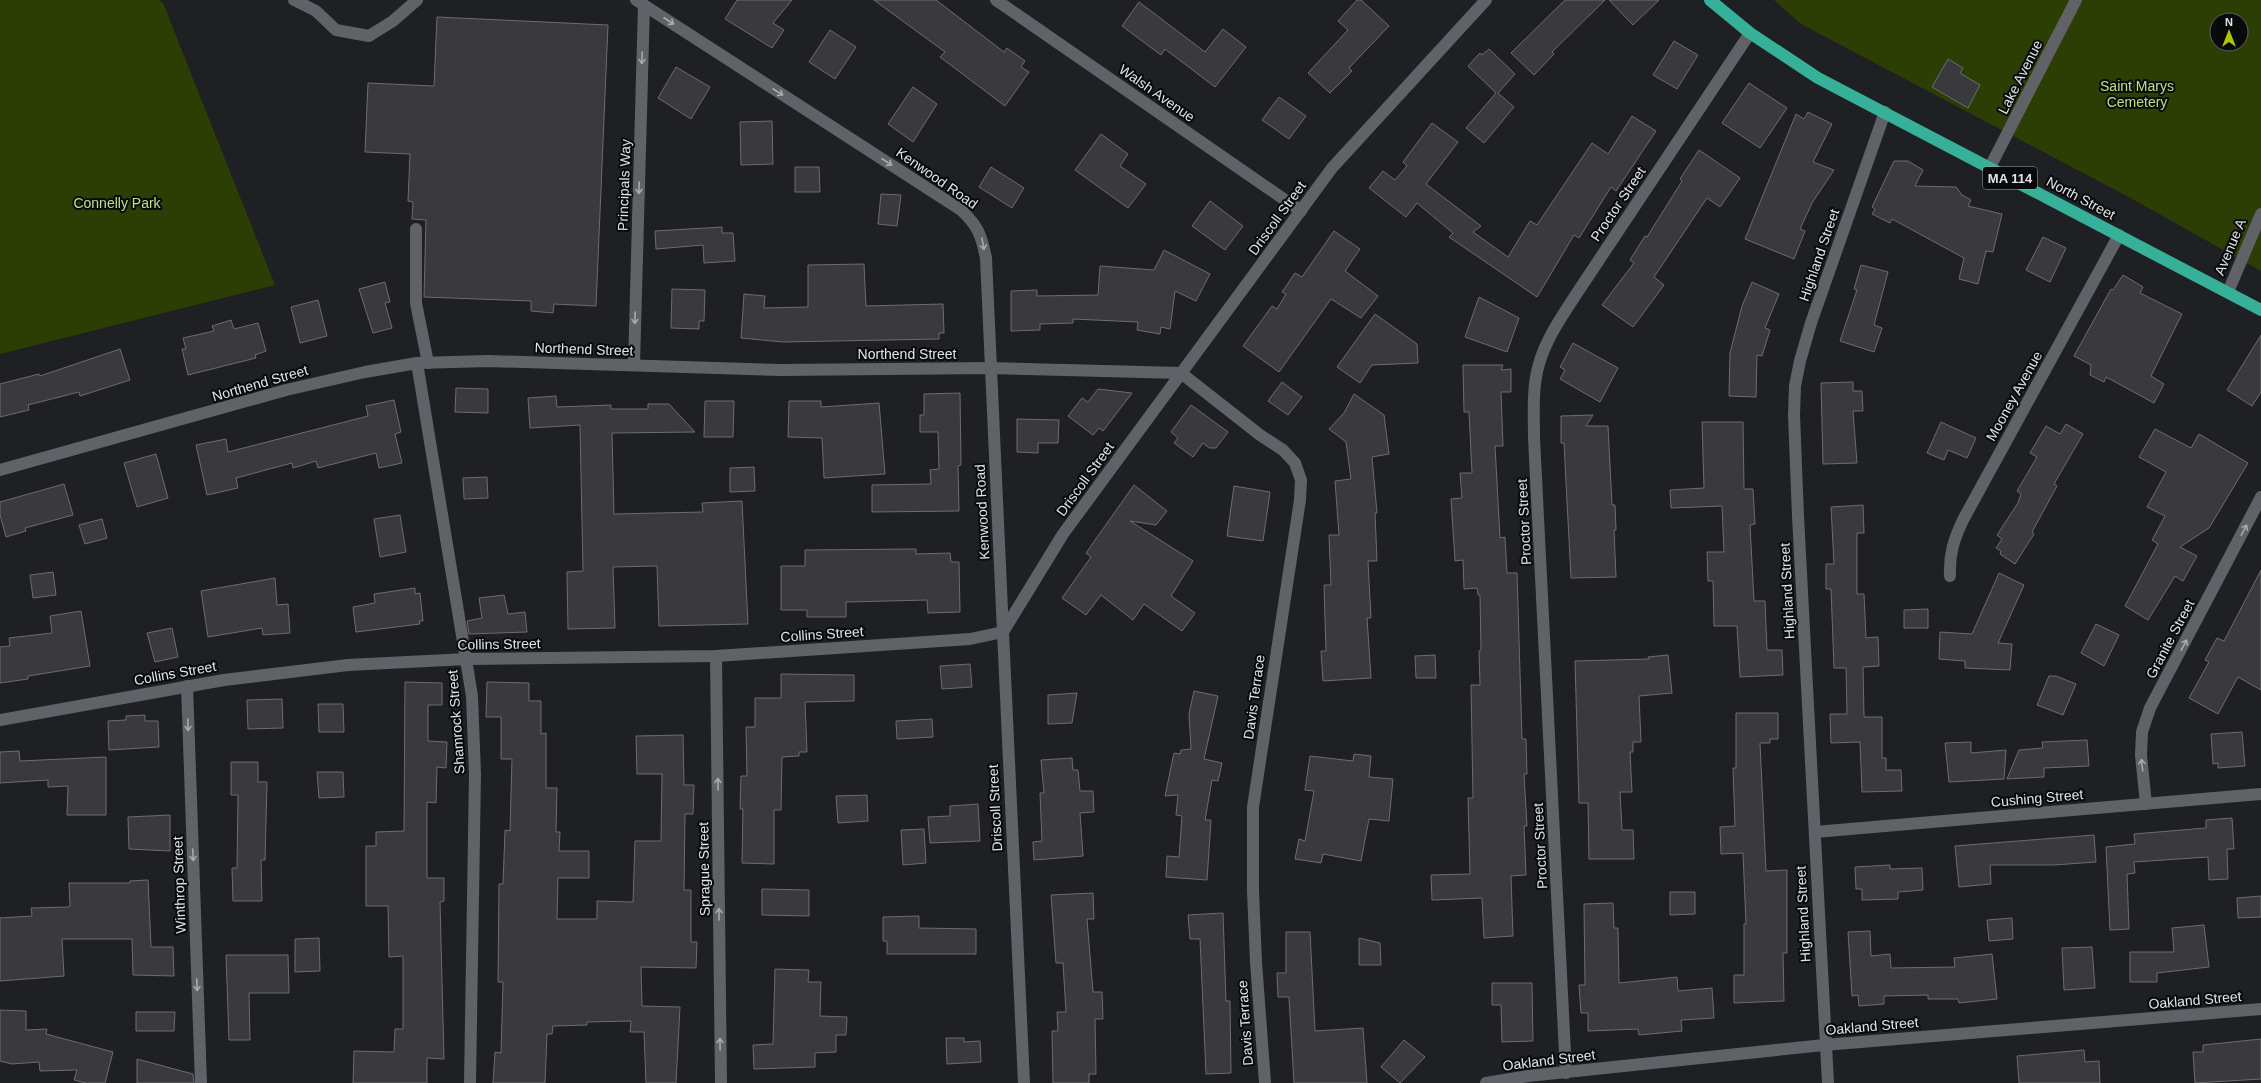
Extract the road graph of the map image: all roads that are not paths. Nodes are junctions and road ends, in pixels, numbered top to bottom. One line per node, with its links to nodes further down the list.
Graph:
1 (294, 0): 8 (street)
2 (417, 0): 8 (street)
3 (996, 0): 12 (street, Walsh Avenue)
4 (1486, 0): 12 (street, Driscoll Street)
5 (1710, 0): 9 (highway, MA 114)
6 (2076, 0): 11 (street, Lake Avenue)
7 (640, 2): 19 (street, Principals Way, one-way to 19); 20 (street, Kenwood Road, one-way to 20)
8 (315, 6)
9 (1750, 33): 10 (highway, North Street / MA 114); 35 (street, Proctor Street)
10 (1885, 112): 11 (highway, North Street / MA 114); 32 (street, Highland Street)
11 (1990, 167): 15 (highway, North Street / MA 114)
12 (1301, 211): 21 (street, Driscoll Street)
13 (2261, 214): 16 (street, Avenue A)
14 (416, 229): 18 (street, Shamrock Street)
15 (2119, 235): 16 (highway, North Street / MA 114); 24 (street, Mooney Avenue)
16 (2228, 292): 17 (highway, North Street / MA 114)
17 (2261, 310)
18 (422, 363): 19 (street, Northend Street); 22 (street, Northend Street); 27 (street, Shamrock Street)
19 (634, 365): 20 (street, Northend Street)
20 (990, 368): 21 (street, Northend Street); 25 (street, Kenwood Road)
21 (1181, 373): 25 (street, Driscoll Street); 40 (street, Davis Terrace)
22 (0, 470)
23 (2261, 497): 31 (street, Granite Street, one-way to 23)
24 (1950, 576)
25 (1003, 632): 26 (street, Collins Street); 39 (street, Driscoll Street)
26 (716, 656): 27 (street, Collins Street); 38 (street, Sprague Street, one-way to 26)
27 (467, 659): 28 (street, Collins Street); 37 (street, Shamrock Street)
28 (187, 686): 29 (street, Collins Street); 36 (street, Winthrop Street, one-way to 36)
29 (0, 720)
30 (2261, 794): 31 (street, Cushing Street)
31 (2146, 804): 32 (street, Cushing Street)
32 (1815, 832): 34 (street, Highland Street)
33 (2261, 1009): 34 (street, Oakland Street)
34 (1824, 1045): 35 (street, Oakland Street); 42 (street, Highland Street)
35 (1566, 1072): 41 (street, Oakland Street)
36 (201, 1083)
37 (470, 1083)
38 (721, 1083)
39 (1024, 1083)
40 (1265, 1083)
41 (1486, 1083)
42 (1828, 1083)

